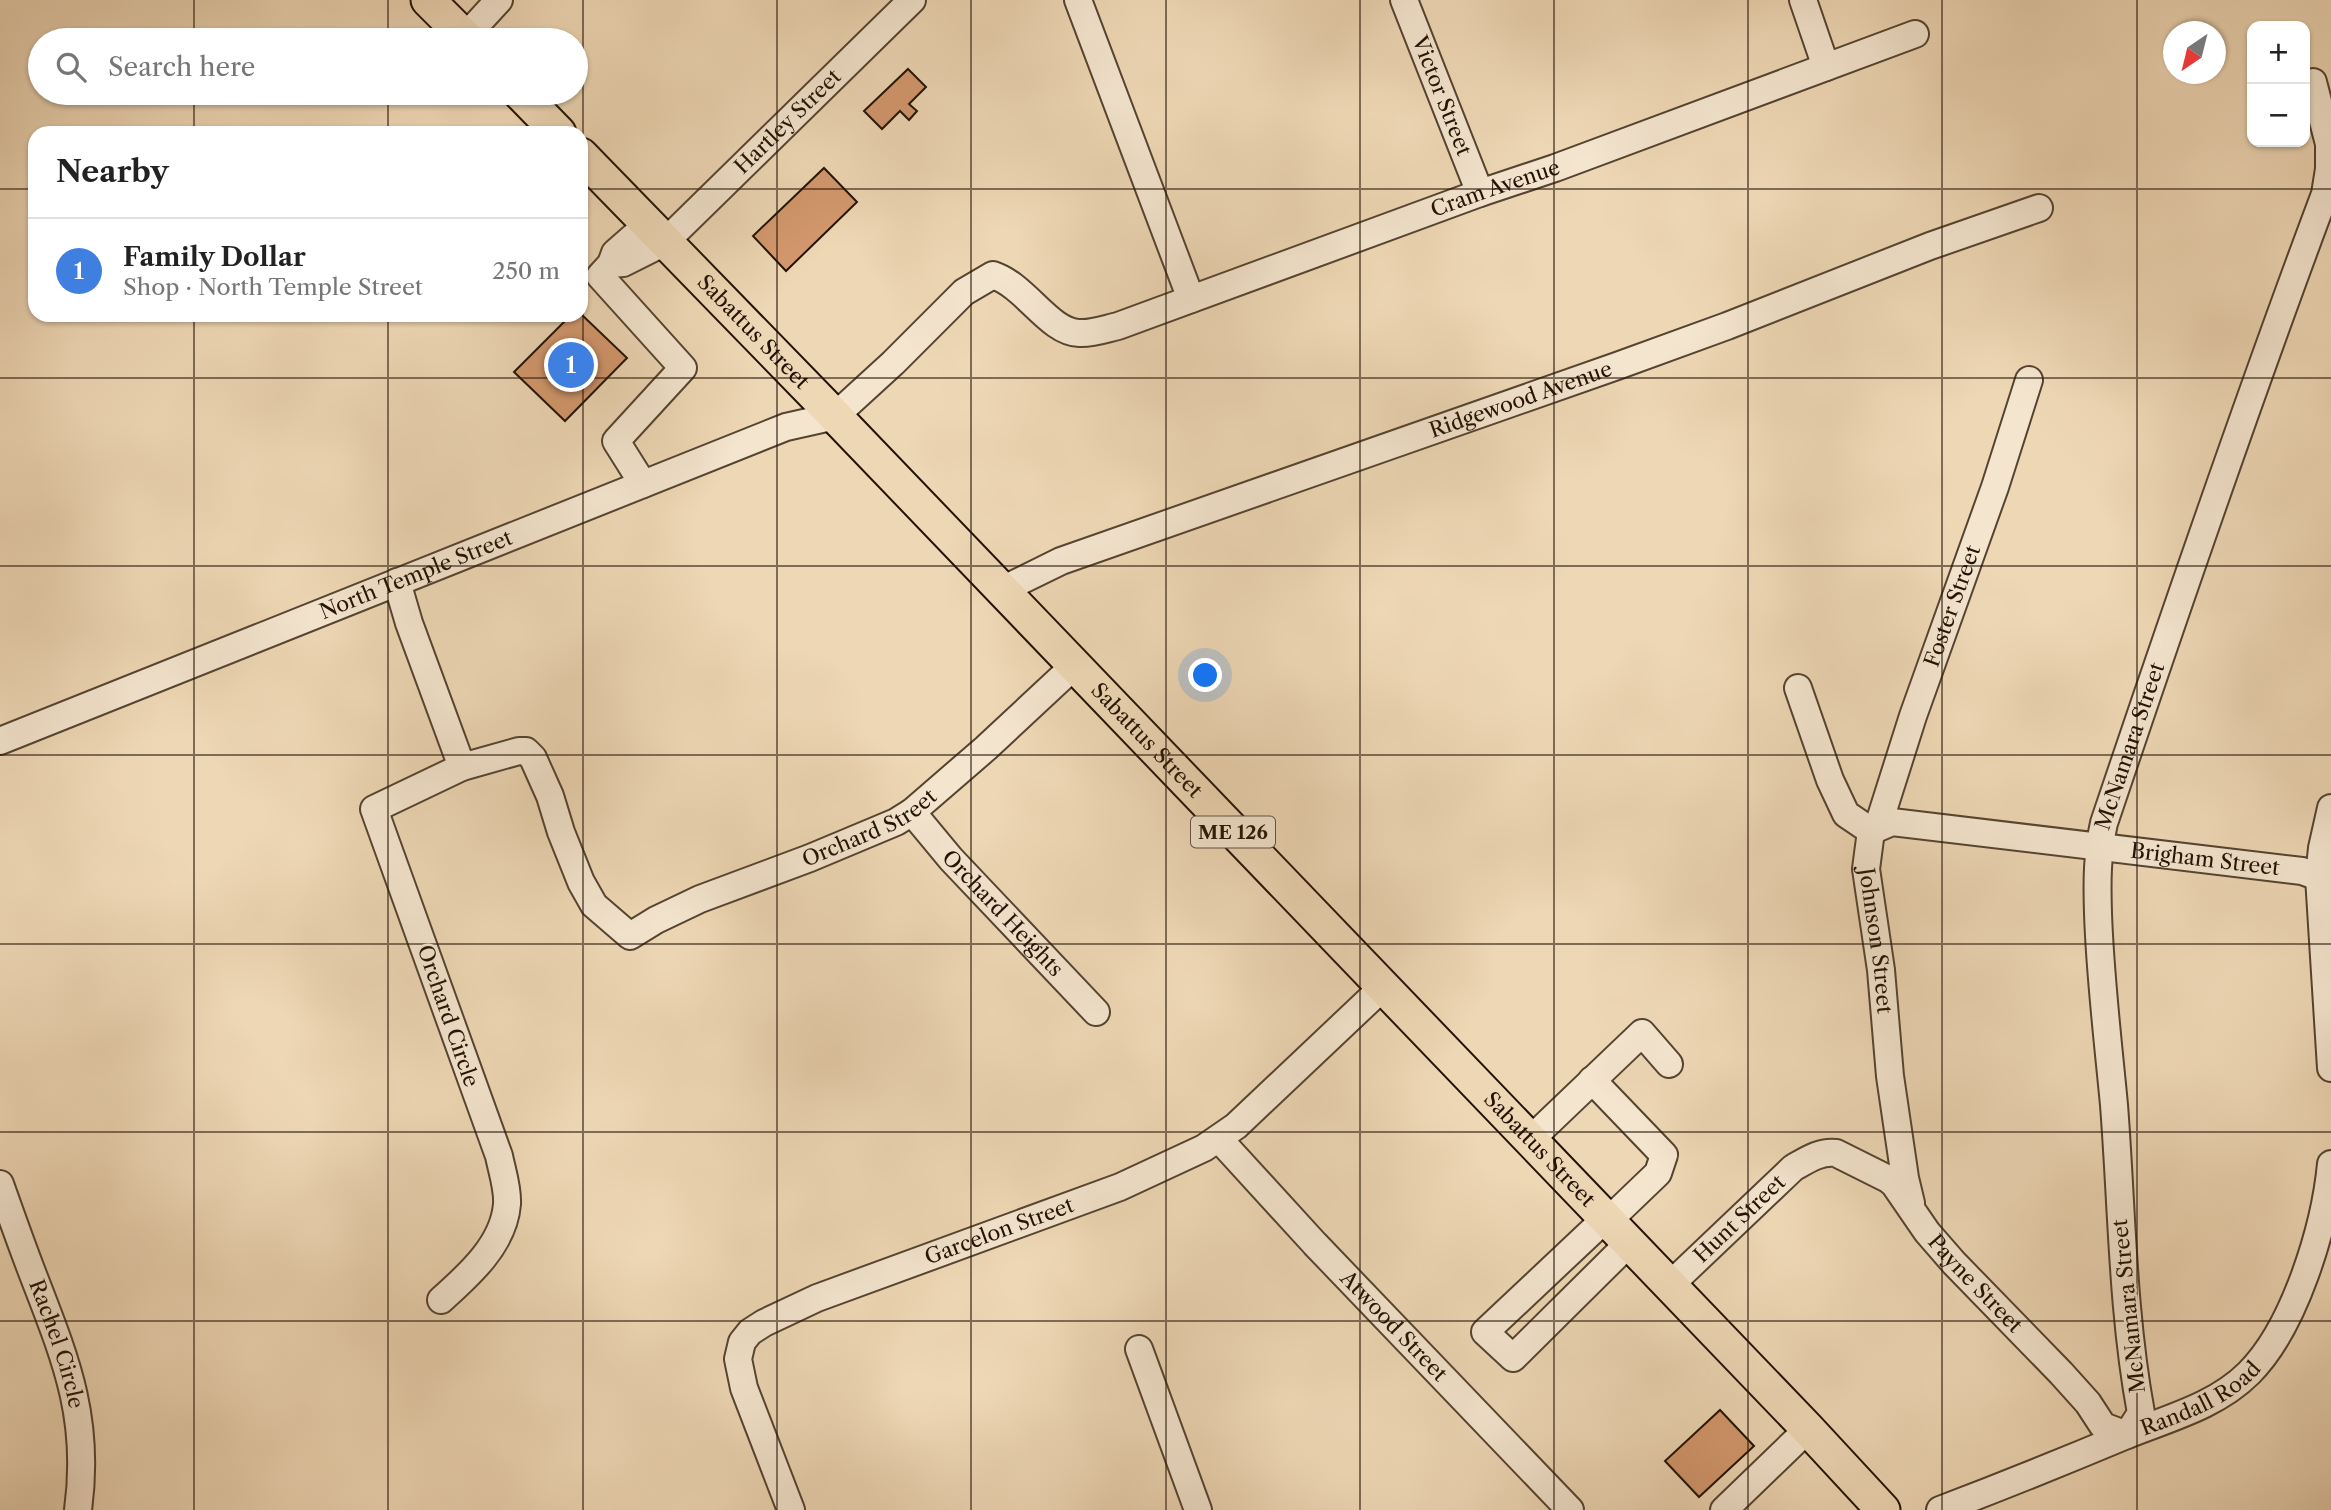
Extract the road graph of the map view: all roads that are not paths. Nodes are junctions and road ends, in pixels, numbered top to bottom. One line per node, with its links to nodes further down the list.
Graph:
1 (429, 0): 7 (main road)
2 (499, 0): 8 (street)
3 (912, 0): 17 (street, Hartley Street)
4 (1078, 0): 18 (street)
5 (1404, 0): 15 (street, Victor Street)
6 (1803, 0): 10 (street)
7 (457, 28)
8 (475, 28)
9 (1915, 34): 10 (street, Cram Avenue)
10 (1826, 66): 15 (street, Cram Avenue)
11 (2313, 82): 31 (street, McNamara Street)
12 (532, 105): 13 (main road)
13 (552, 126)
14 (588, 162): 17 (main road, Sabattus Street / ME 126)
15 (1480, 193): 18 (street, Cram Avenue)
16 (2039, 208): 23 (street, Ridgewood Avenue)
17 (657, 233): 20 (main road, Sabattus Street / ME 126); 21 (street, Hartley Street)
18 (1191, 299): 20 (street, Cram Avenue)
19 (2029, 380): 30 (street, Foster Street)
20 (835, 416): 21 (street, North Temple Street); 23 (main road, Sabattus Street / ME 126)
21 (643, 484): 22 (street, North Temple Street)
22 (397, 582): 26 (street, North Temple Street); 27 (street)
23 (1002, 590): 24 (main road, Sabattus Street / ME 126)
24 (1074, 666): 29 (street, Orchard Street); 34 (main road, Sabattus Street / ME 126)
25 (1798, 688): 30 (street)
26 (0, 741)
27 (462, 767): 33 (street, Orchard Circle); 47 (street, Orchard Circle)
28 (2331, 808): 32 (street)
29 (912, 812): 33 (street, Orchard Street); 35 (street, Orchard Heights)
30 (1871, 831): 31 (street, Brigham Street); 44 (street, Johnson Street)
31 (2098, 848): 32 (street, Brigham Street); 50 (street, McNamara Street)
32 (2325, 877): 37 (street)
33 (630, 936)
34 (1383, 987): 39 (street, Garcelon Street); 40 (main road, Sabattus Street / ME 126)
35 (1096, 1012)
36 (1669, 1064): 38 (street)
37 (2331, 1069)
38 (1592, 1080): 40 (street); 45 (street)
39 (1219, 1139): 52 (street, Garcelon Street); 54 (street, Atwood Street)
40 (1530, 1140): 45 (main road, Sabattus Street / ME 126)
41 (1813, 1156): 44 (street, Payne Street); 46 (street, Hunt Street)
42 (2331, 1164): 50 (street, Randall Road)
43 (0, 1184): 51 (street, Rachel Circle)
44 (1916, 1215): 50 (street, Payne Street)
45 (1614, 1228): 45 (street); 46 (main road, Sabattus Street / ME 126)
46 (1670, 1285): 49 (main road, Sabattus Street / ME 126)
47 (441, 1300)
48 (1139, 1349): 53 (street)
49 (1808, 1429): 55 (street); 56 (main road, Sabattus Street / ME 126)
50 (2127, 1435): 57 (street, Randall Road)
51 (78, 1510)
52 (791, 1510)
53 (1198, 1510)
54 (1570, 1510)
55 (1724, 1510)
56 (1883, 1510)
57 (1940, 1510)

